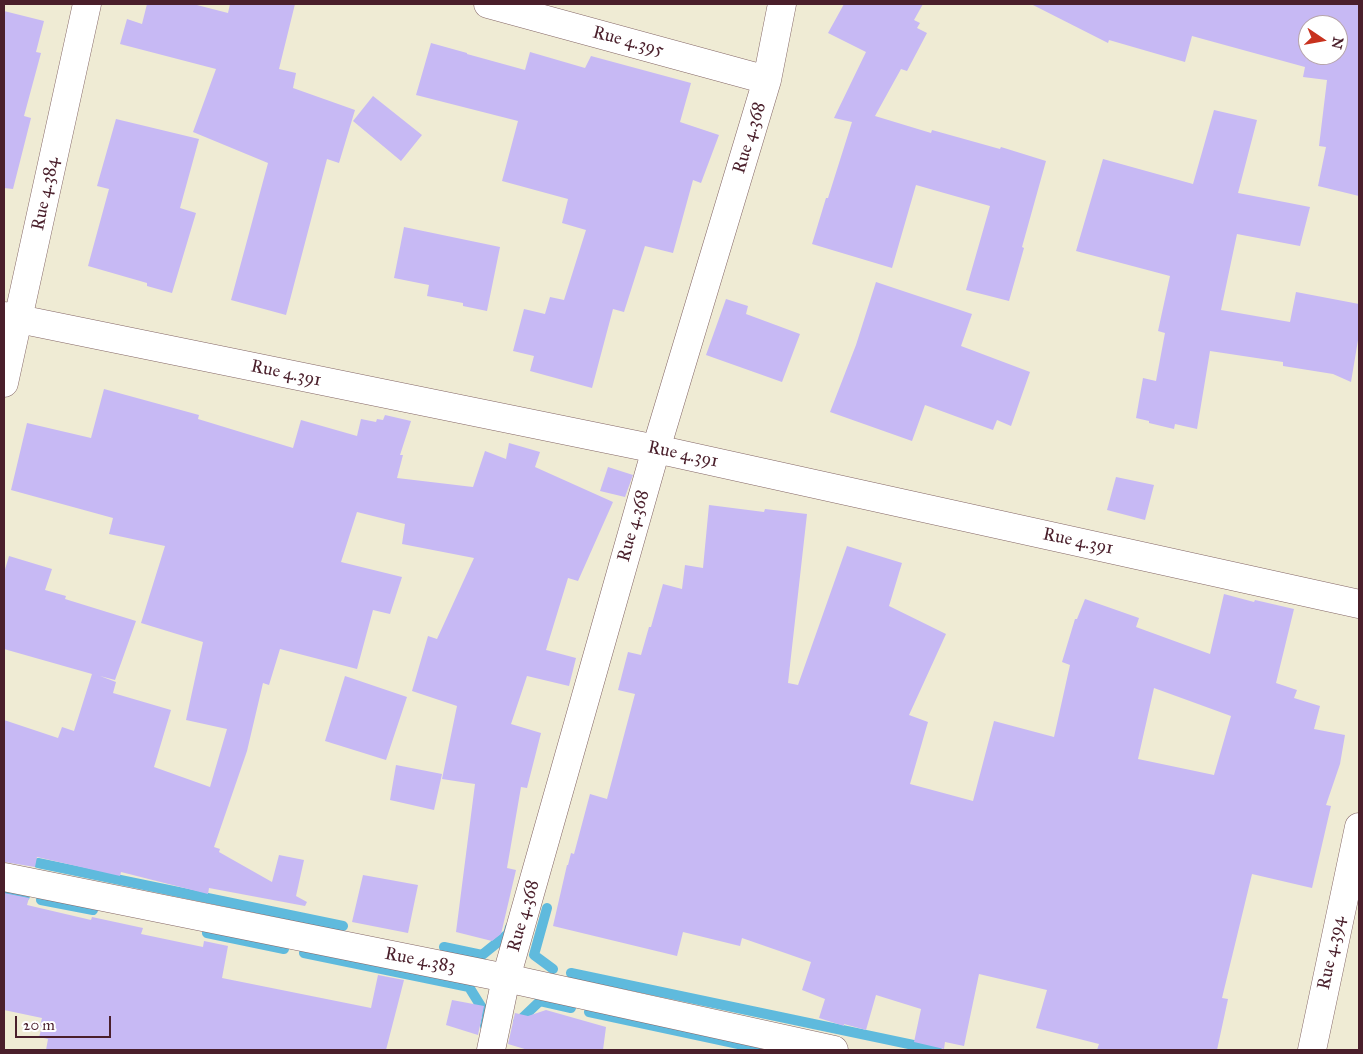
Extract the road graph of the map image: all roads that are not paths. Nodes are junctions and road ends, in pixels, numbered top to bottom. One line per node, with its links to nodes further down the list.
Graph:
1 (87, 4): 5 (street, Rue 4.384)
2 (488, 4): 4 (street, Rue 4.395)
3 (782, 4): 4 (street, Rue 4.368)
4 (767, 80): 7 (street, Rue 4.368)
5 (11, 318): 6 (street, Rue 4.384); 7 (street, Rue 4.391)
6 (4, 383)
7 (656, 449): 8 (street, Rue 4.391); 11 (street, Rue 4.368)
8 (1359, 604)
9 (1359, 827): 14 (street, Rue 4.394)
10 (4, 877): 11 (street, Rue 4.383)
11 (506, 978): 12 (street, Rue 4.368); 13 (street, Rue 4.383)
12 (491, 1050)
13 (834, 1050)
14 (1312, 1050)

